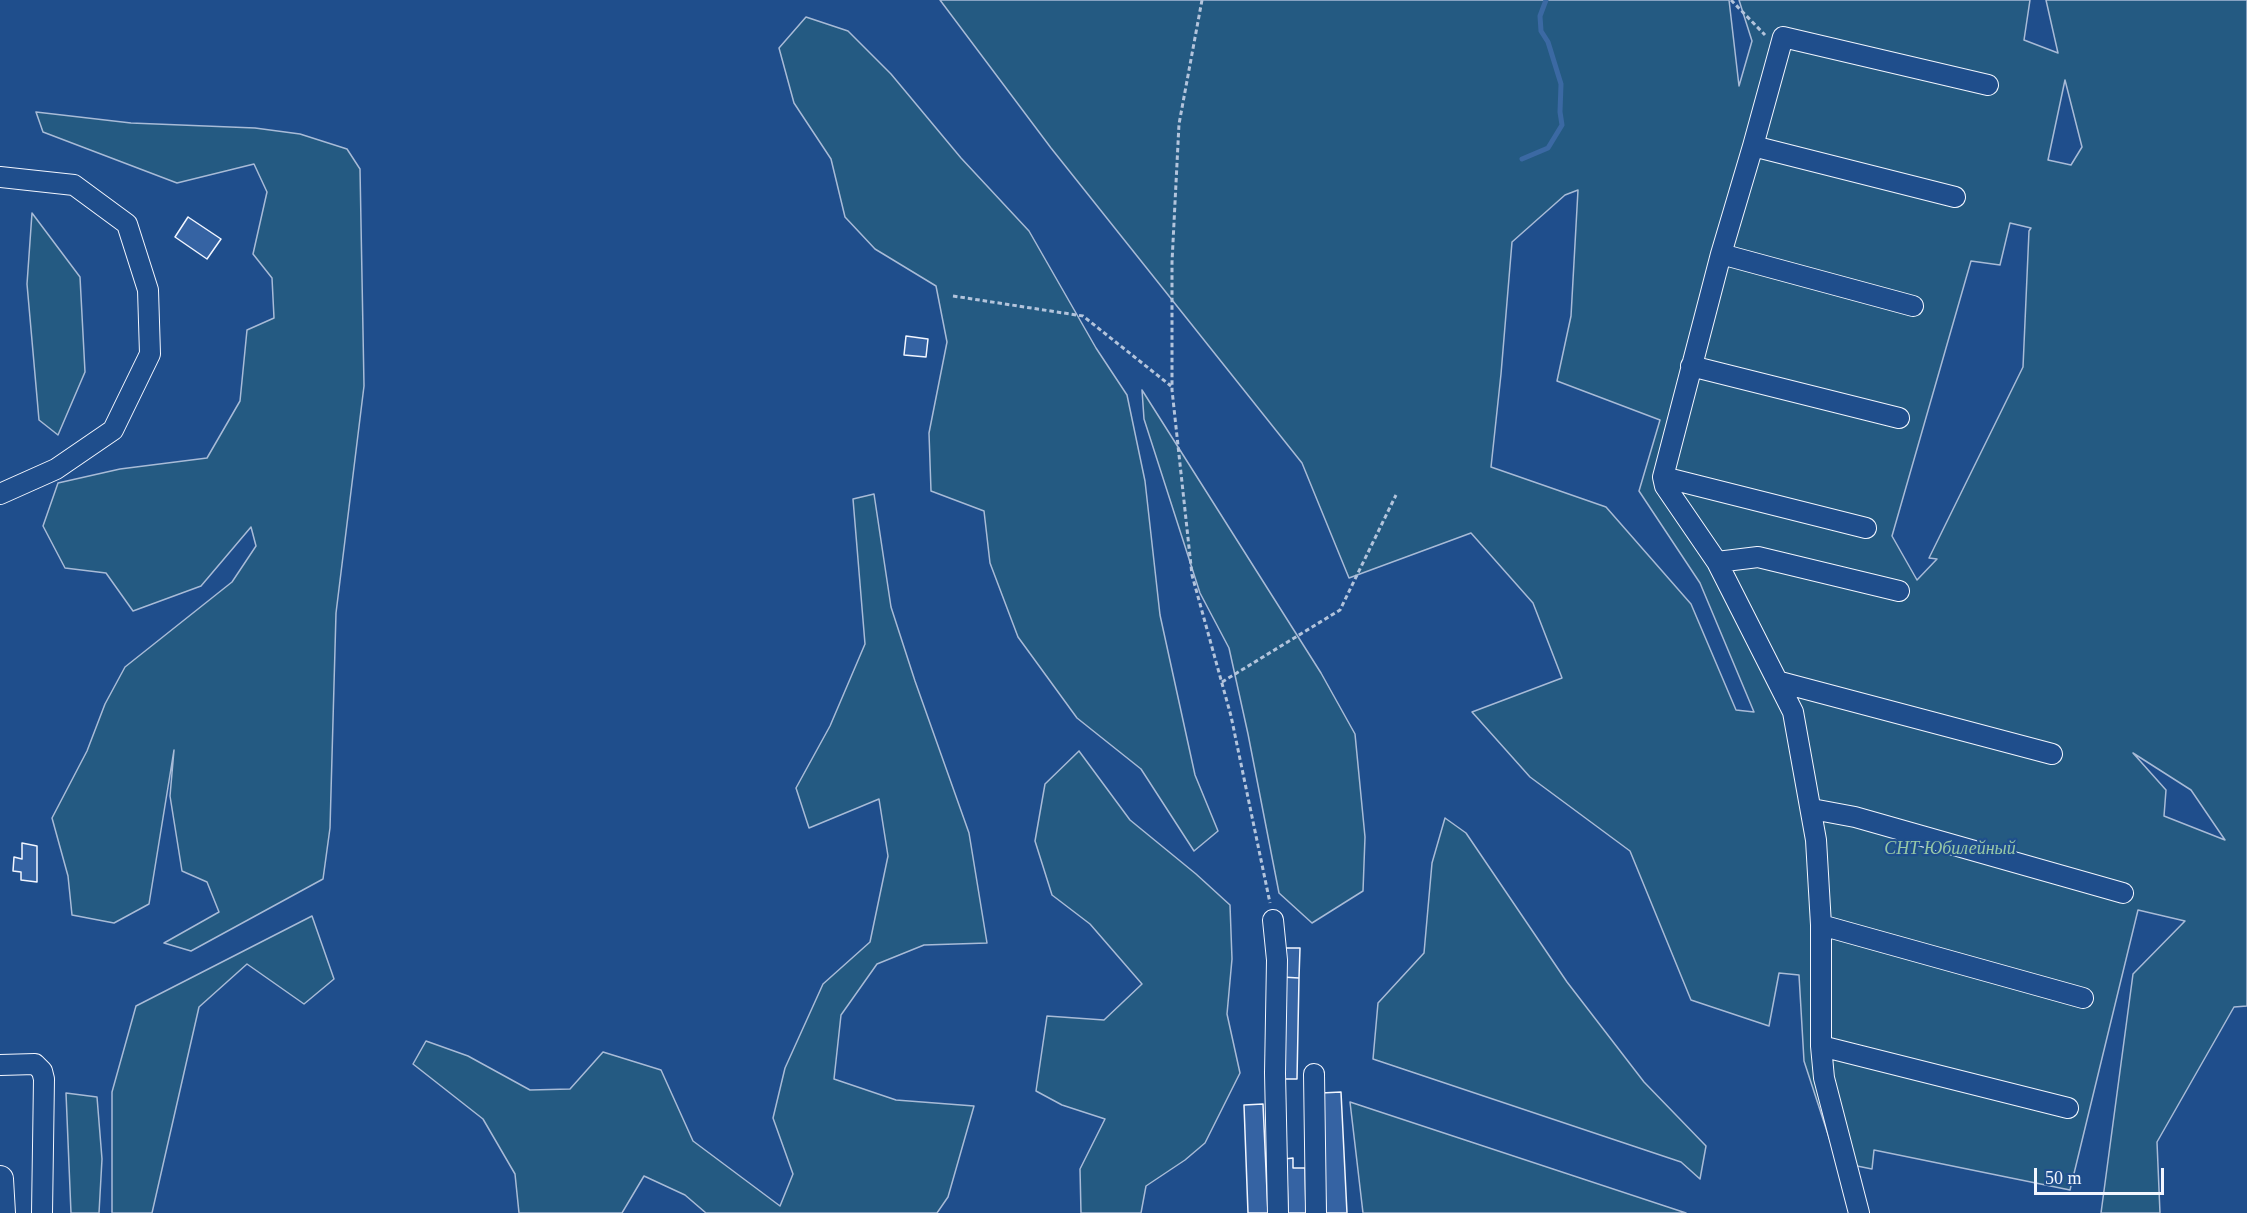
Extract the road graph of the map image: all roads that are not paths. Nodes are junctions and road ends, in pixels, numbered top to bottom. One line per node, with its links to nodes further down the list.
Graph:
1 (1988, 85): 2 (lane)
2 (1754, 146): 4 (lane); 5 (lane)
3 (0, 177): 10 (lane)
4 (1955, 197)
5 (1720, 254): 6 (lane); 7 (lane)
6 (1913, 306)
7 (1691, 366): 8 (lane); 9 (lane)
8 (1899, 418)
9 (1663, 477): 11 (lane); 12 (lane)
10 (0, 494)
11 (1866, 528)
12 (1717, 562): 13 (lane); 14 (lane)
13 (1899, 591)
14 (1780, 682): 15 (lane); 16 (lane)
15 (2052, 754)
16 (1812, 809): 17 (lane); 19 (lane)
17 (2123, 893)
18 (1273, 920): 28 (lane)
19 (1821, 925): 20 (lane); 21 (lane)
20 (2084, 998)
21 (1821, 1046): 24 (lane); 30 (lane)
22 (0, 1065): 27 (lane)
23 (1314, 1074): 29 (lane)
24 (2068, 1108)
25 (0, 1179): 26 (main road)
26 (2, 1213)
27 (42, 1213)
28 (1278, 1213)
29 (1317, 1213)
30 (1859, 1213)

